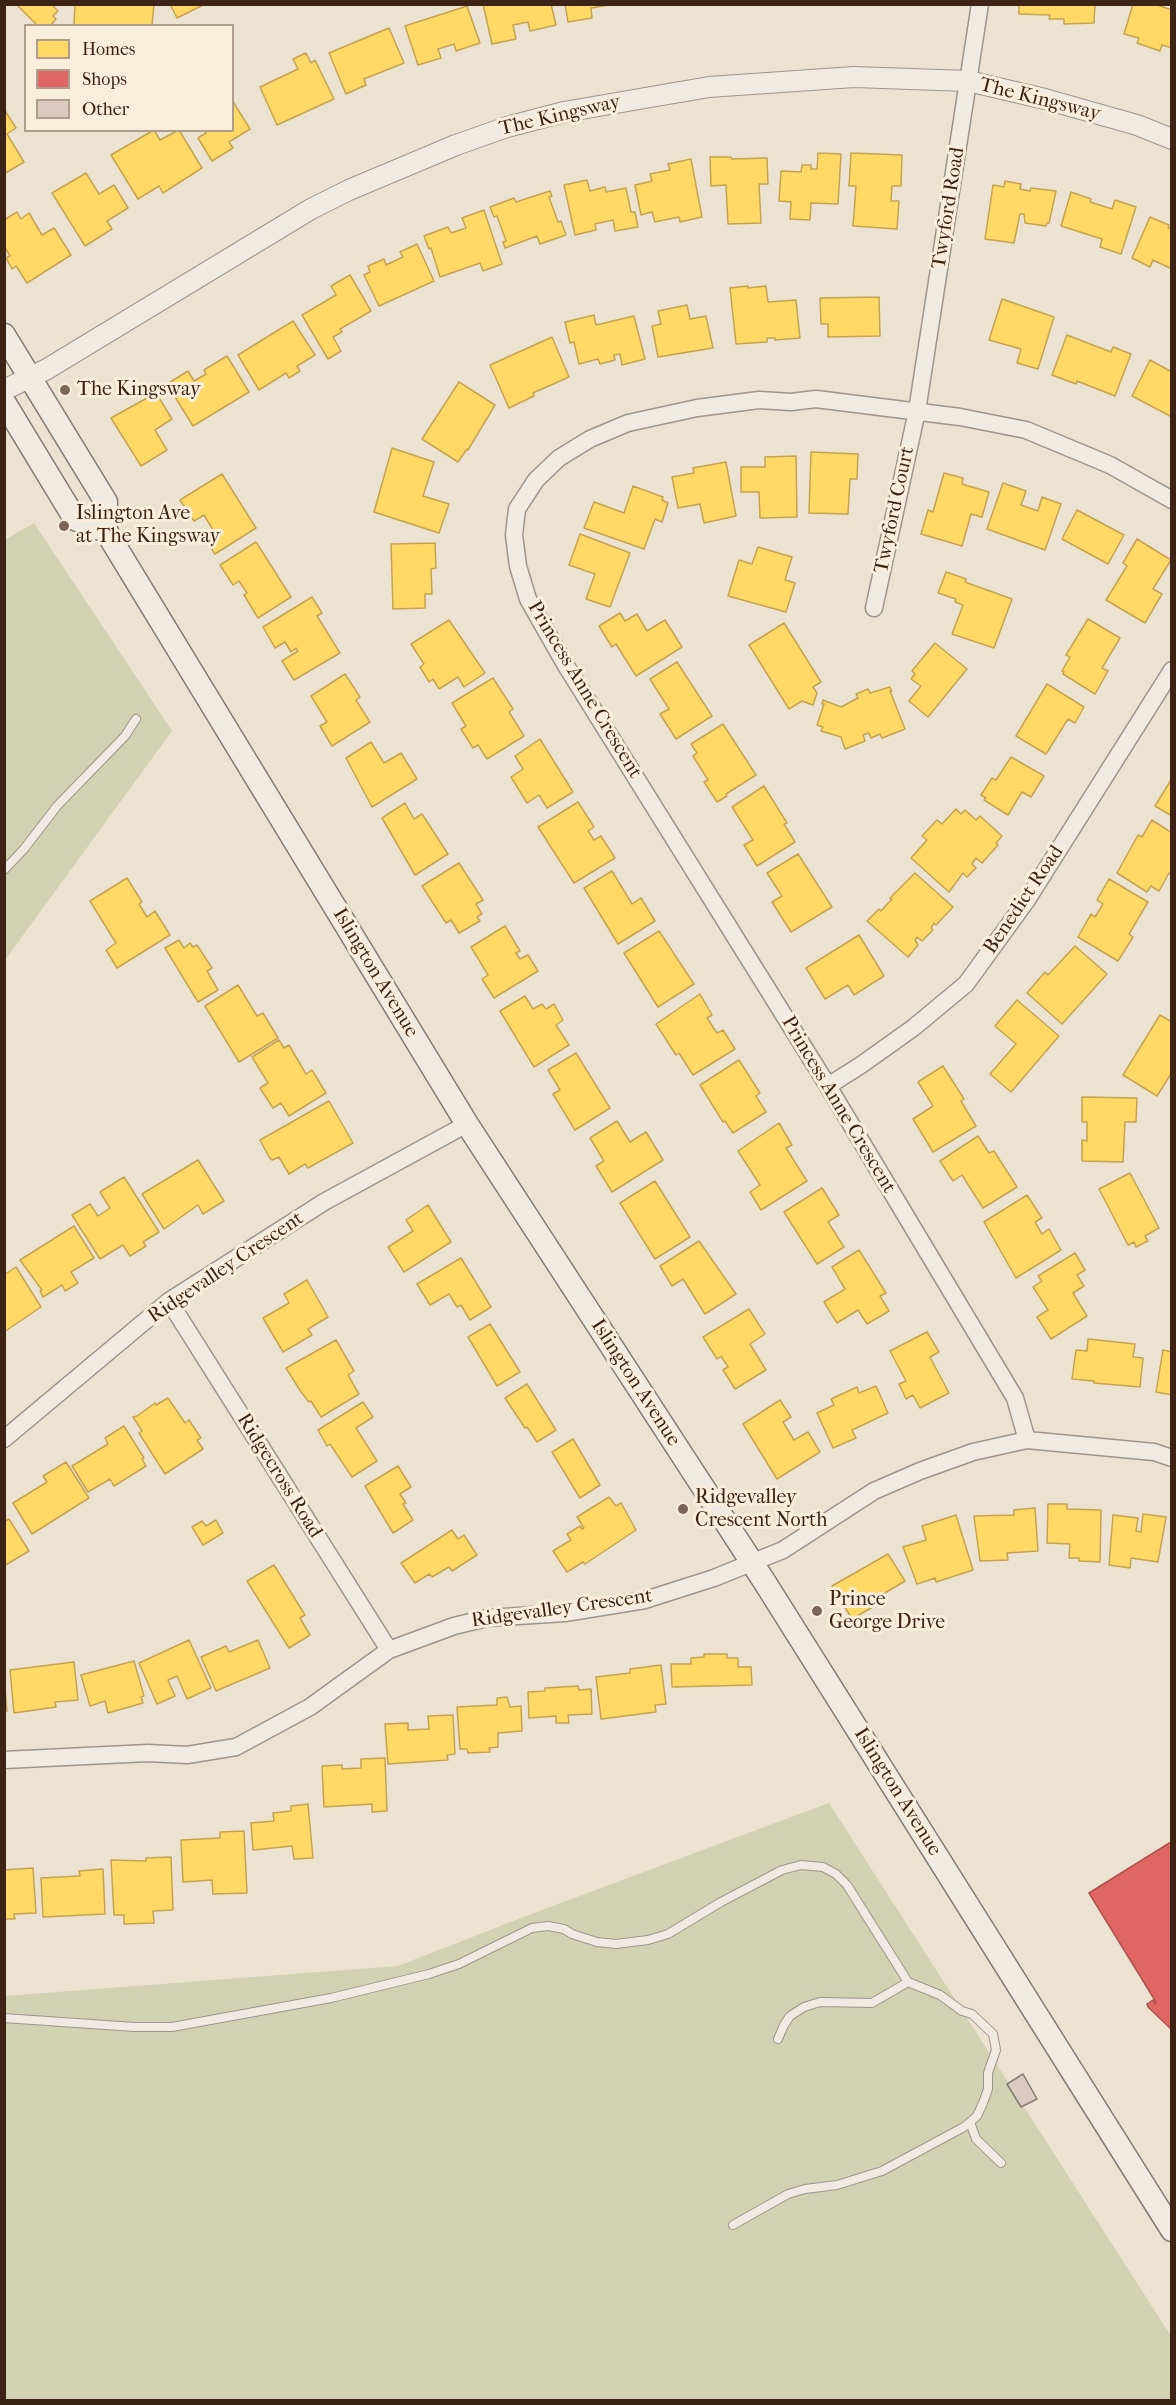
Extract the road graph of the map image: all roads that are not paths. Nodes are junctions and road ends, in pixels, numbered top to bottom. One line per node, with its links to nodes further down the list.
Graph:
1 (980, 4): 2 (street, Twyford Road)
2 (968, 81): 3 (street, The Kingsway); 5 (street, The Kingsway); 8 (street, Twyford Road)
3 (1172, 139)
4 (4, 335): 5 (main road)
5 (31, 378): 6 (street, The Kingsway); 10 (main road)
6 (4, 390)
7 (4, 402): 10 (main road)
8 (917, 411): 9 (street, Princess Anne Crescent); 11 (street, Twyford Court); 15 (street, Princess Anne Crescent)
9 (1172, 500)
10 (106, 531): 16 (main road, Islington Avenue)
11 (874, 608)
12 (1172, 670): 15 (street, Benedict Road)
13 (136, 719): 14 (lane)
14 (4, 870)
15 (828, 1086): 19 (street, Princess Anne Crescent)
16 (467, 1124): 17 (street, Ridgevalley Crescent); 21 (main road, Islington Avenue)
17 (169, 1301): 18 (street, Ridgevalley Crescent); 22 (street, Ridgecross Road)
18 (4, 1439)
19 (1027, 1440): 20 (street); 21 (street)
20 (1172, 1458)
21 (752, 1562): 22 (street, Ridgevalley Crescent); 30 (main road, Islington Avenue)
22 (389, 1650): 23 (street, Ridgevalley Crescent)
23 (4, 1760)
24 (908, 1982): 25 (lane); 26 (lane); 27 (lane)
25 (4, 2018)
26 (778, 2039)
27 (970, 2122): 28 (lane); 29 (lane)
28 (1000, 2163)
29 (733, 2225)
30 (1172, 2230)

